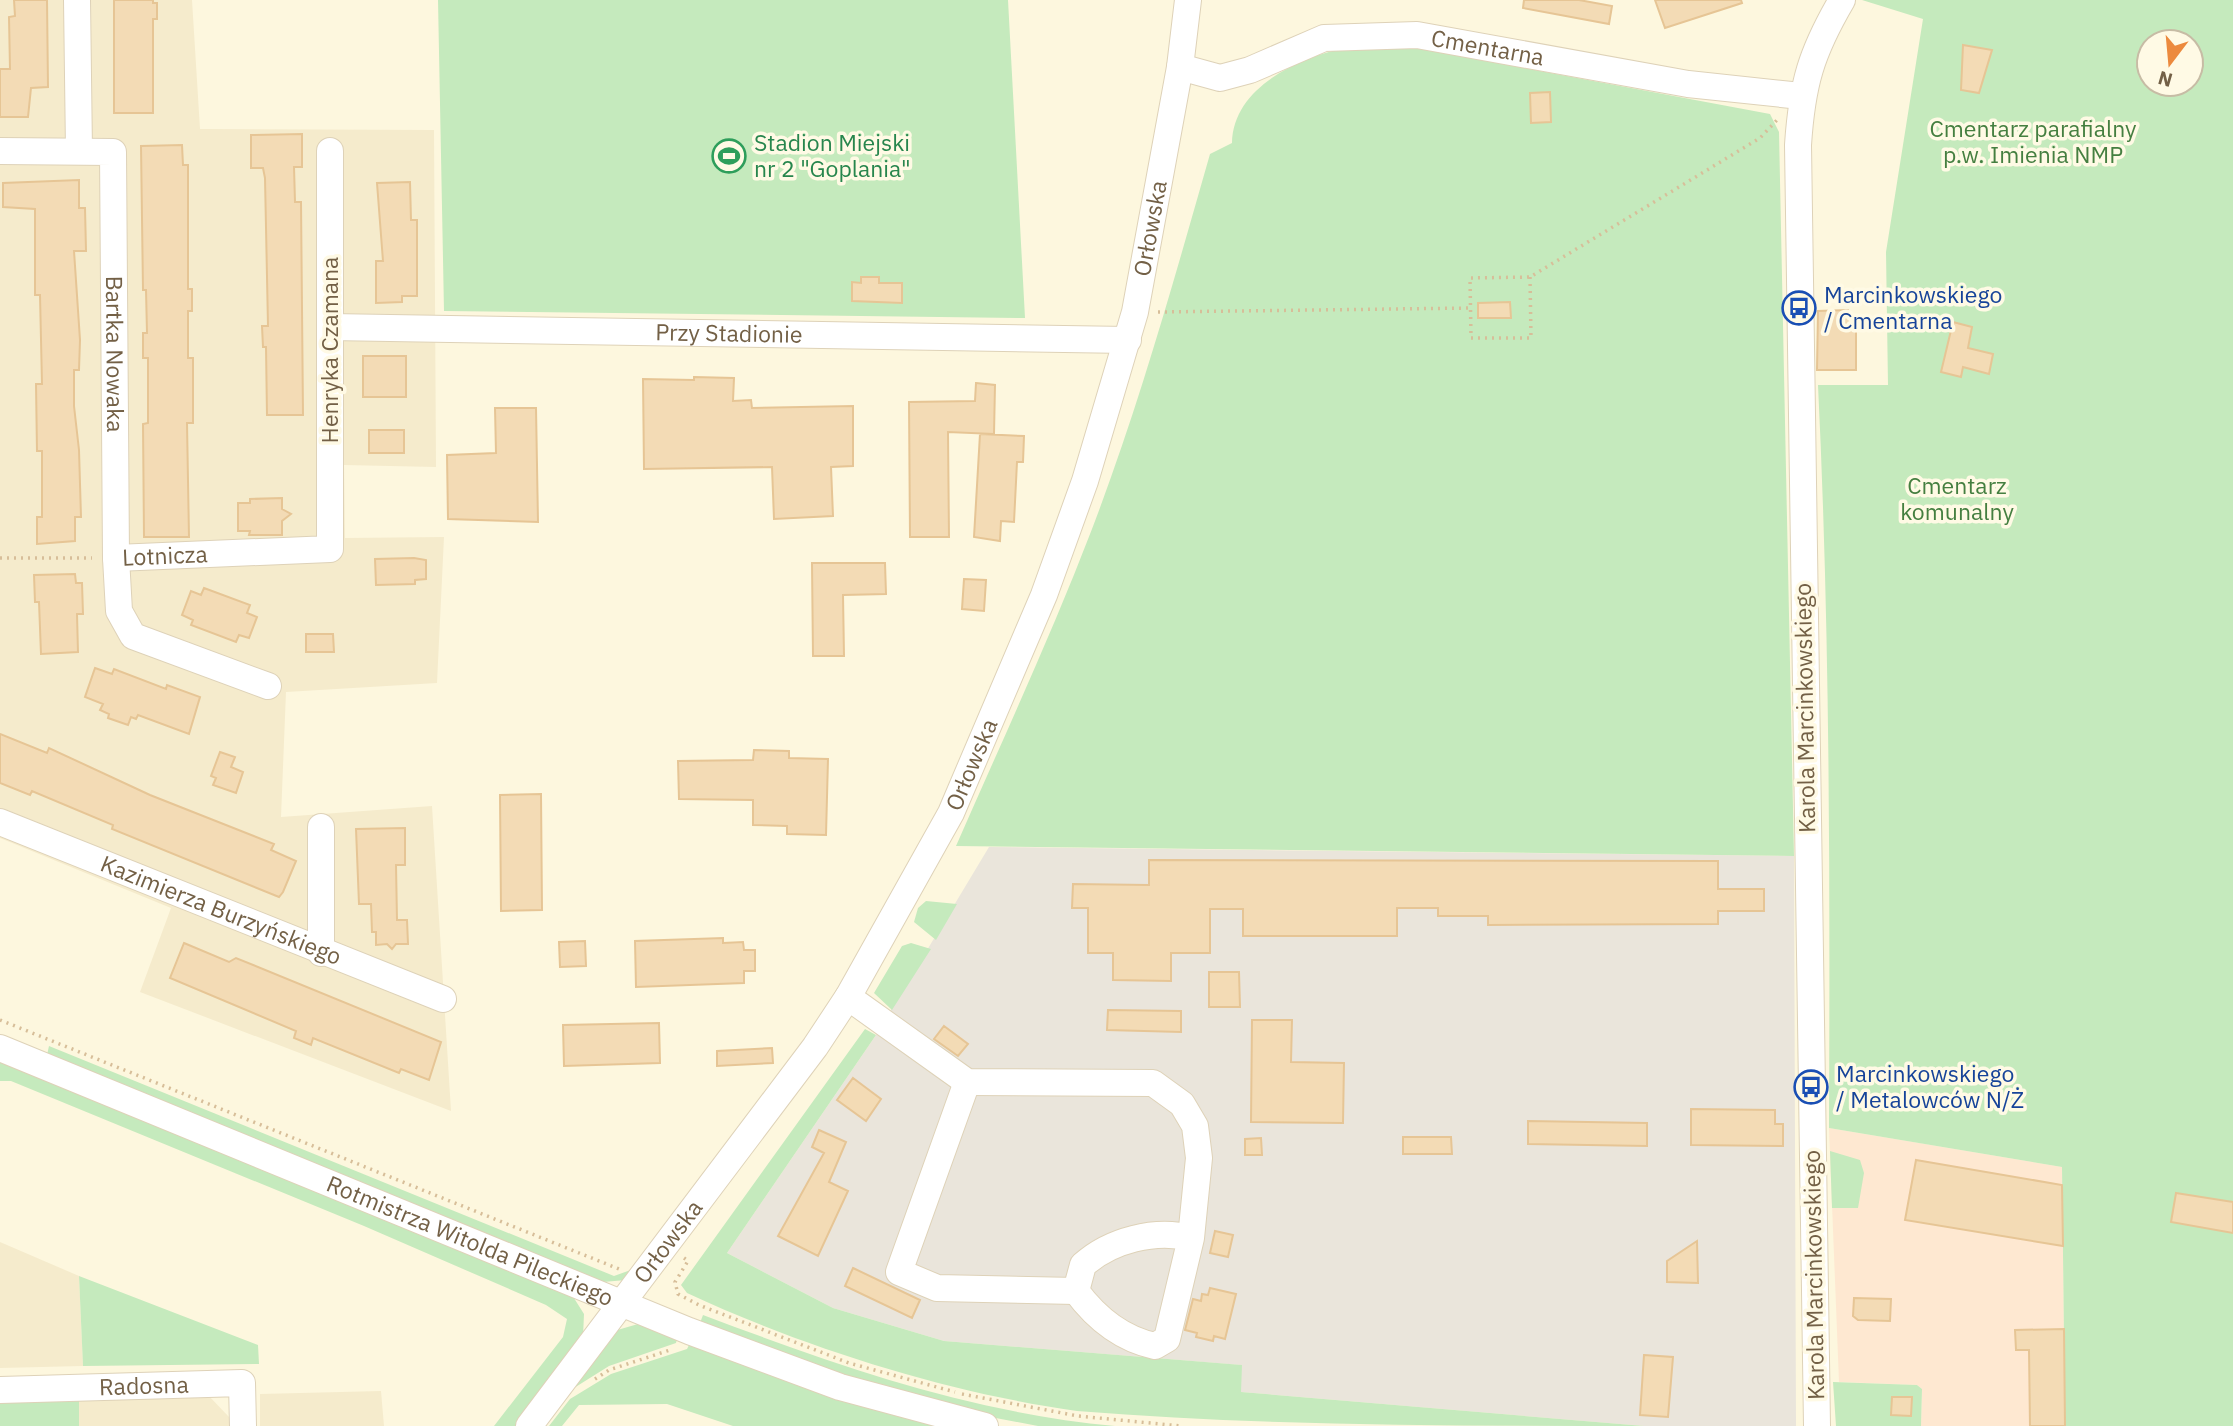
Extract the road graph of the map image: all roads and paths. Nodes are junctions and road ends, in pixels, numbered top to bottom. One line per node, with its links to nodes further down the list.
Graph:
1 (77, 0): 7 (street)
2 (1188, 0): 4 (street, Orłowska)
3 (1842, 0): 5 (street, Karola Marcinkowskiego)
4 (1180, 67): 5 (street, Cmentarna); 11 (street, Orłowska)
5 (1801, 96): 9 (path); 39 (street, Karola Marcinkowskiego)
6 (0, 151): 7 (street)
7 (79, 151): 16 (street, Bartka Nowaka)
8 (330, 151): 12 (street, Henryka Czamana)
9 (1530, 277): 10 (path); 10 (path)
10 (1471, 308): 11 (path)
11 (1135, 312): 13 (street, Orłowska)
12 (330, 327): 13 (street, Przy Stadionie); 14 (street, Henryka Czamana)
13 (1128, 340): 21 (street, Orłowska)
14 (330, 549): 16 (street, Lotnicza)
15 (0, 558): 16 (path, Lotnicza)
16 (116, 558): 17 (street, Bartka Nowaka)
17 (268, 686)
18 (0, 822): 20 (street, Kazimierza Burzyńskiego)
19 (321, 827): 20 (street)
20 (321, 953): 22 (street, Kazimierza Burzyńskiego)
21 (848, 998): 25 (street); 27 (street, Orłowska)
22 (443, 999)
23 (0, 1020): 28 (path)
24 (0, 1048): 30 (street, Rotmistrza Witolda Pileckiego)
25 (967, 1082): 26 (street); 29 (street)
26 (1191, 1237): 29 (street); 29 (street)
27 (667, 1247): 30 (street, Orłowska); 31 (path)
28 (625, 1267)
29 (1076, 1291)
30 (624, 1303): 32 (street, Rotmistrza Witolda Pileckiego); 36 (street, Orłowska)
31 (699, 1305): 32 (path); 38 (path)
32 (689, 1331): 33 (path); 37 (street, Rotmistrza Witolda Pileckiego)
33 (587, 1384)
34 (0, 1390): 35 (street, Radosna)
35 (243, 1426)
36 (529, 1426)
37 (985, 1426)
38 (1181, 1426)
39 (1817, 1426)

